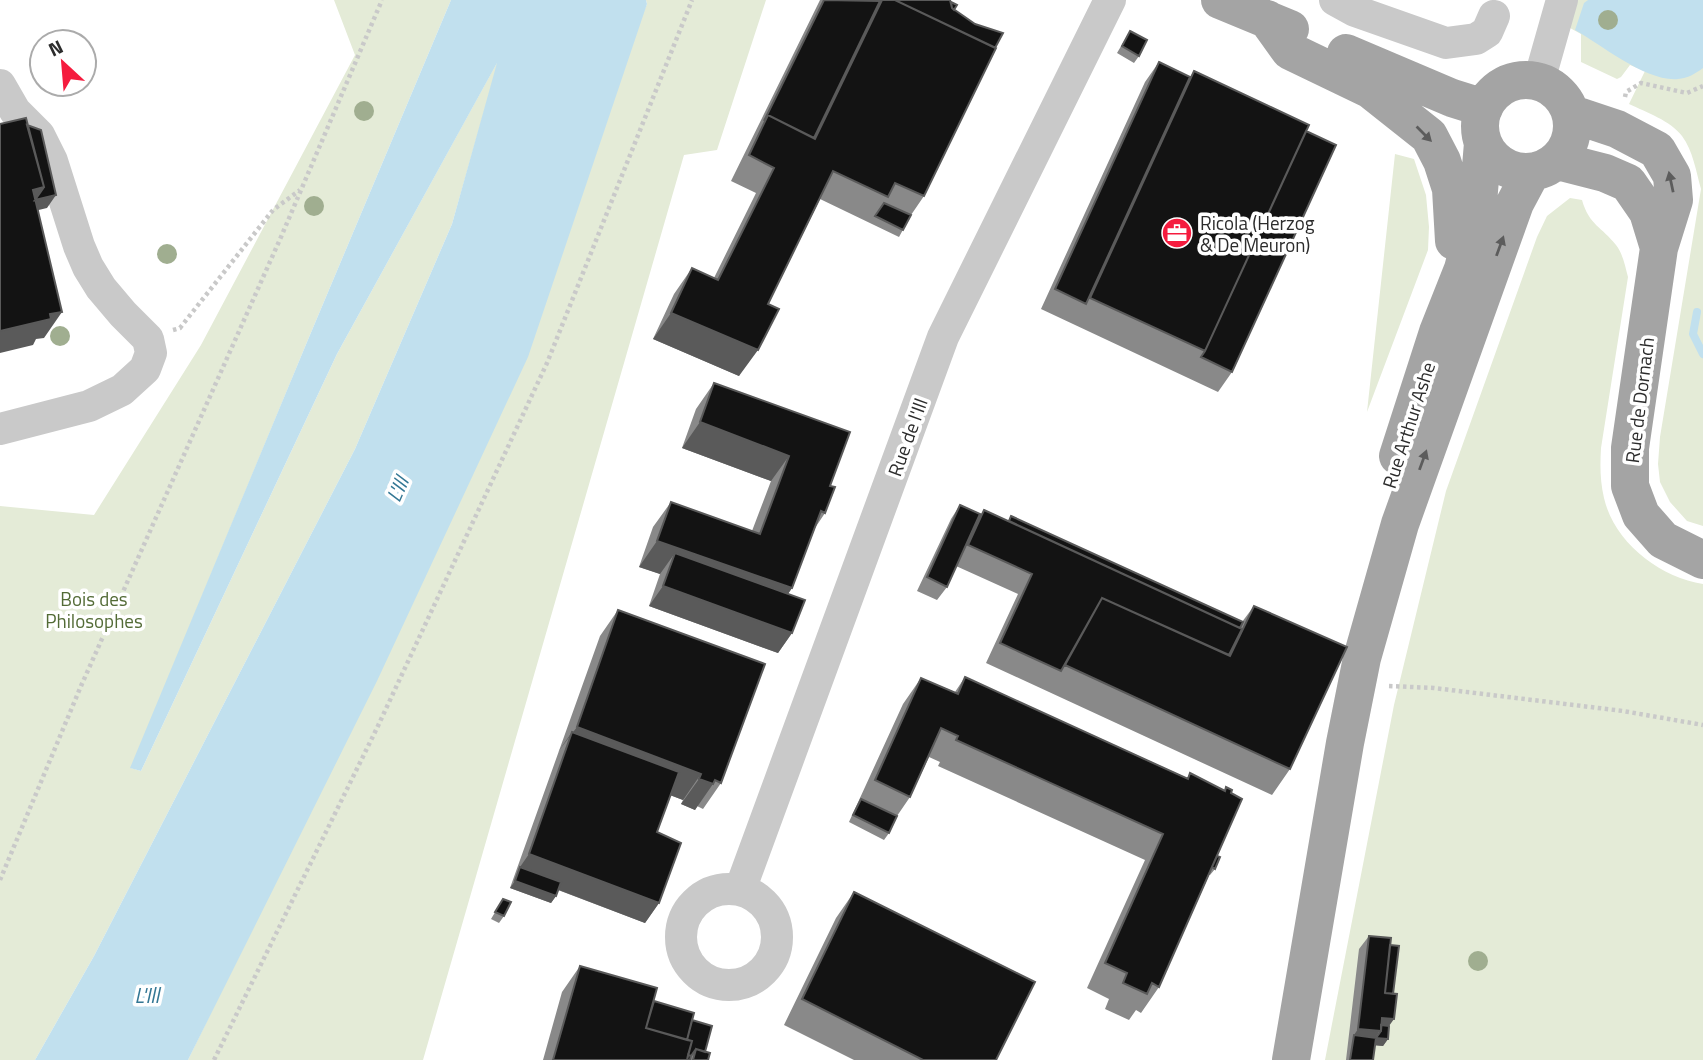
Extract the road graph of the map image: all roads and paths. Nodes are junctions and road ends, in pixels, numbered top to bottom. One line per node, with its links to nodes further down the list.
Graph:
1 (382, 0): 16 (path)
2 (692, 0): 26 (path)
3 (1110, 0): 25 (street, Rue de l'Ill)
4 (1220, 0): 7 (main road)
5 (1335, 0): 8 (street)
6 (1562, 0): 9 (street)
7 (1264, 12): 14 (main road); 20 (main road, one-way to 20)
8 (1494, 16)
9 (1539, 81): 13 (main road); 14 (main road)
10 (0, 85): 18 (street)
11 (1703, 86): 12 (path)
12 (1624, 102)
13 (1572, 114): 15 (main road); 17 (main road, Rue de Dornach, one-way to 13)
14 (1483, 125): 15 (main road); 20 (main road, Rue Arthur Ashe)
15 (1545, 167): 17 (main road, Rue de Dornach); 22 (main road, Rue Arthur Ashe, one-way to 15)
16 (301, 190): 18 (path); 24 (path)
17 (1659, 248): 21 (main road, Rue de Dornach)
18 (148, 339): 19 (street)
19 (0, 429)
20 (1394, 467): 22 (main road, Rue Arthur Ashe)
21 (1703, 560)
22 (1354, 698): 23 (path); 27 (main road, Rue Arthur Ashe)
23 (1703, 725)
24 (0, 880)
25 (740, 890)
26 (214, 1060)
27 (1291, 1060)

